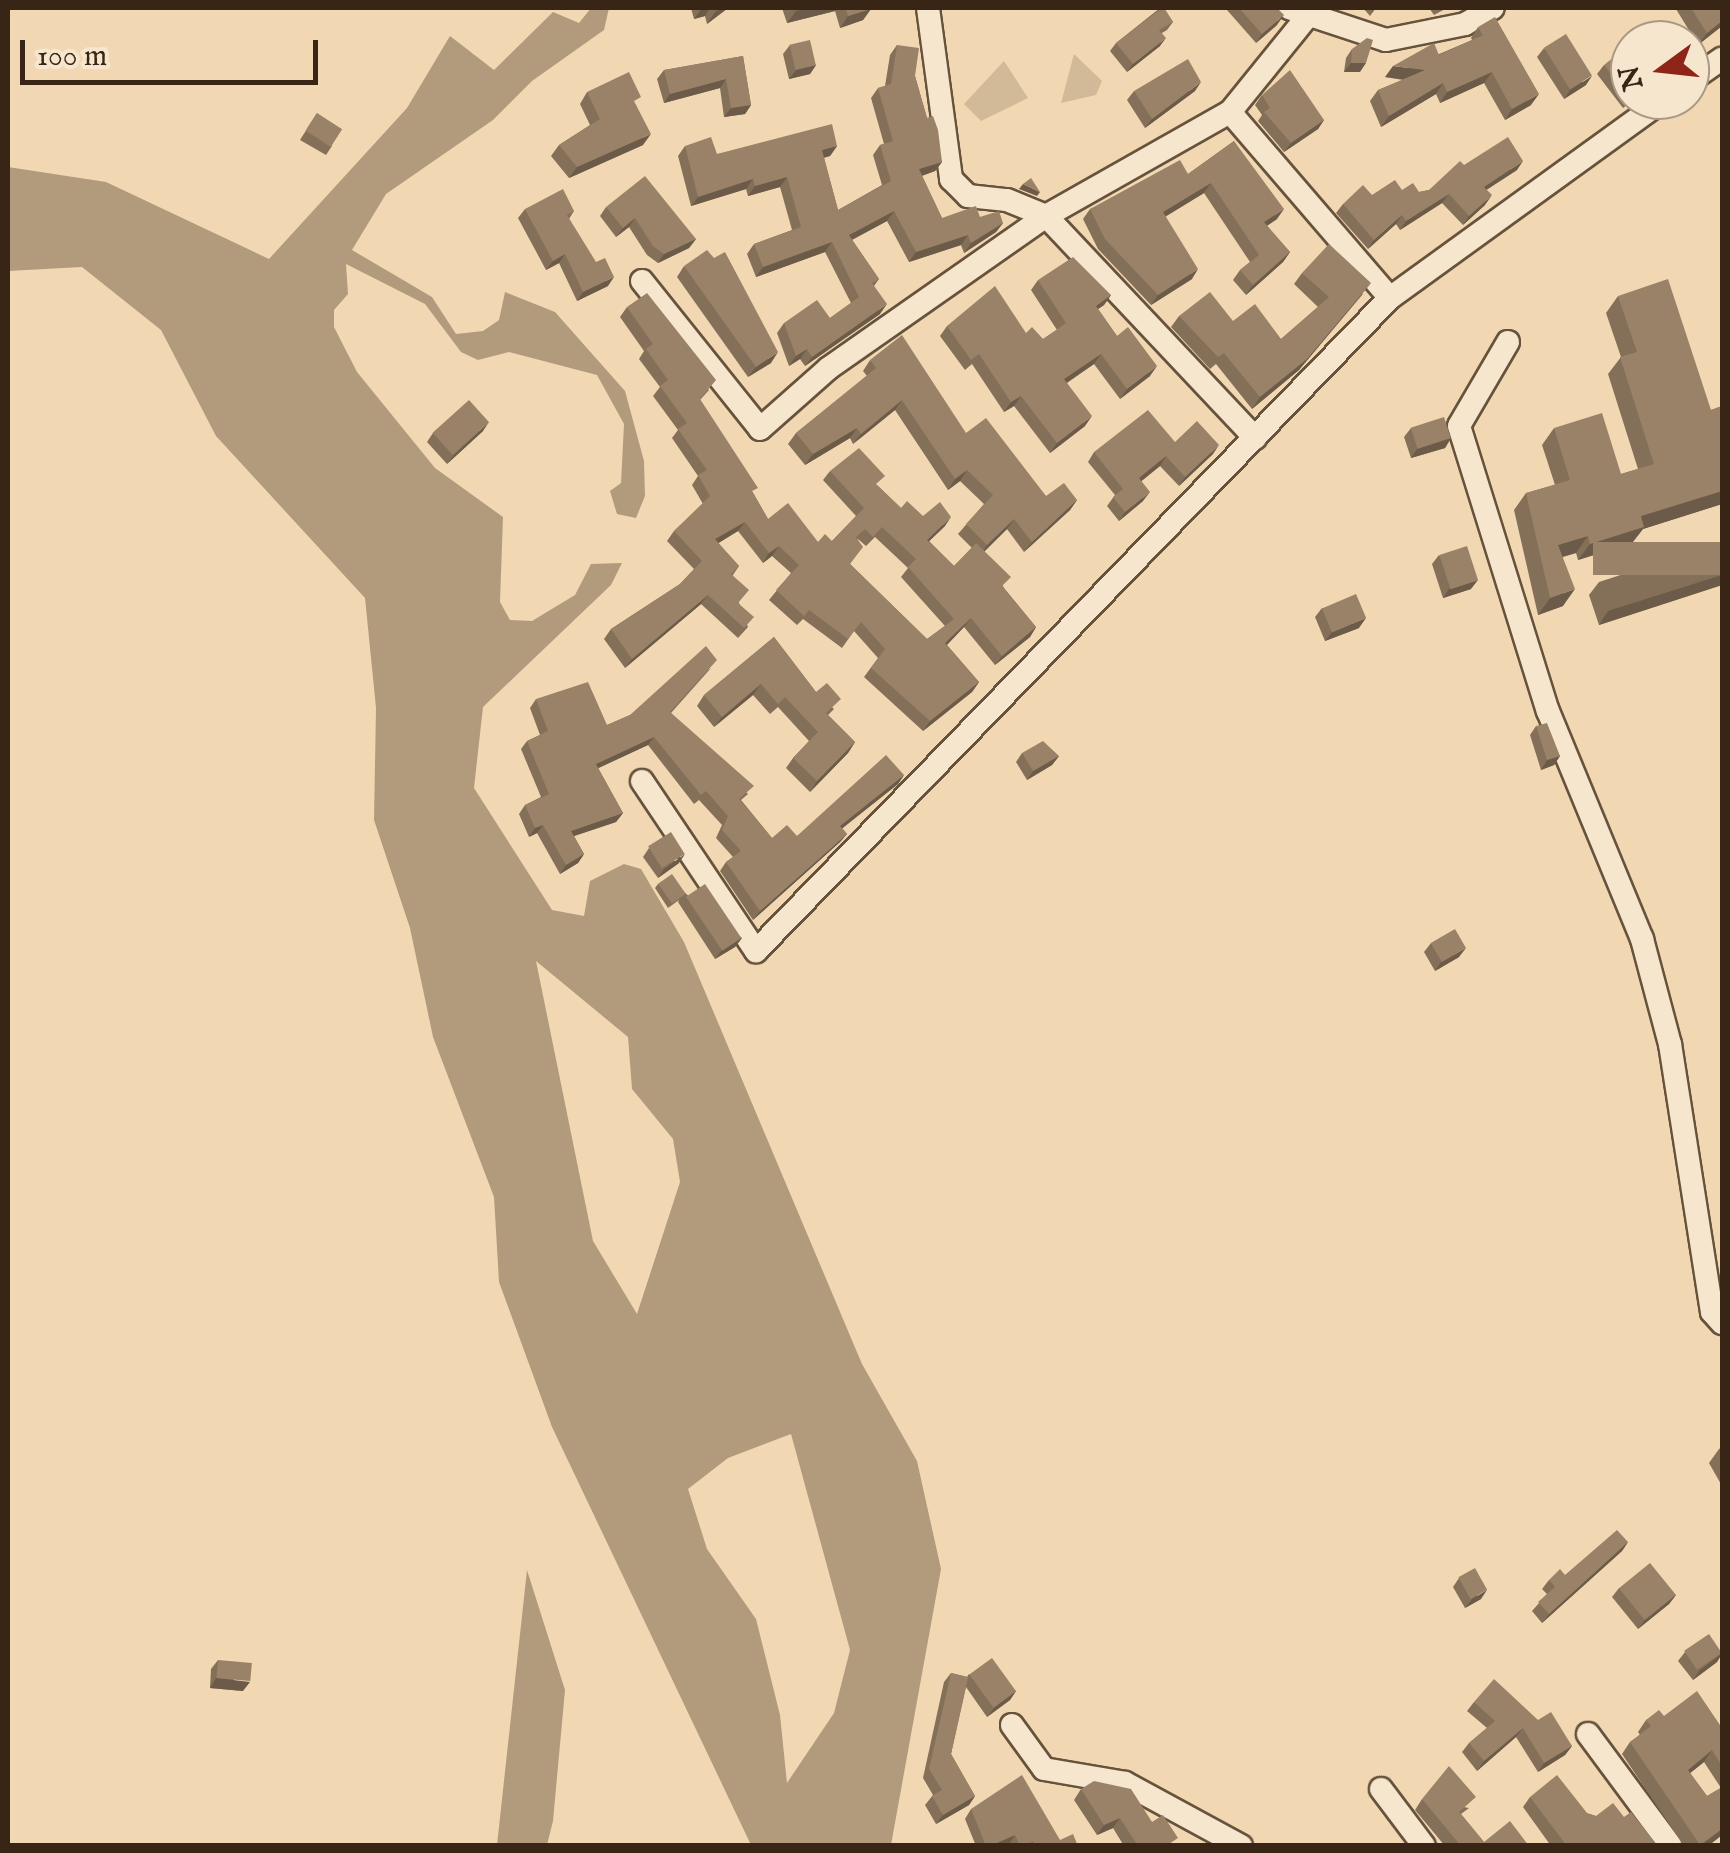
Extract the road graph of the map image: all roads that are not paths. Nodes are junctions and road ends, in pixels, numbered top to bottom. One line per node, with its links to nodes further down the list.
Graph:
1 (928, 8): 6 (street)
2 (1493, 8): 3 (street)
3 (1298, 12): 4 (street)
4 (1230, 112): 6 (street); 8 (street)
5 (1636, 120): 8 (street)
6 (1046, 216): 7 (street); 10 (street)
7 (642, 281)
8 (1390, 298): 10 (street)
9 (1508, 342): 12 (street)
10 (1255, 438): 11 (street)
11 (642, 781)
12 (1722, 1323)
13 (1012, 1725): 16 (street)
14 (1588, 1734): 18 (street)
15 (1381, 1789): 17 (street)
16 (1241, 1846)
17 (1424, 1846)
18 (1671, 1846)

